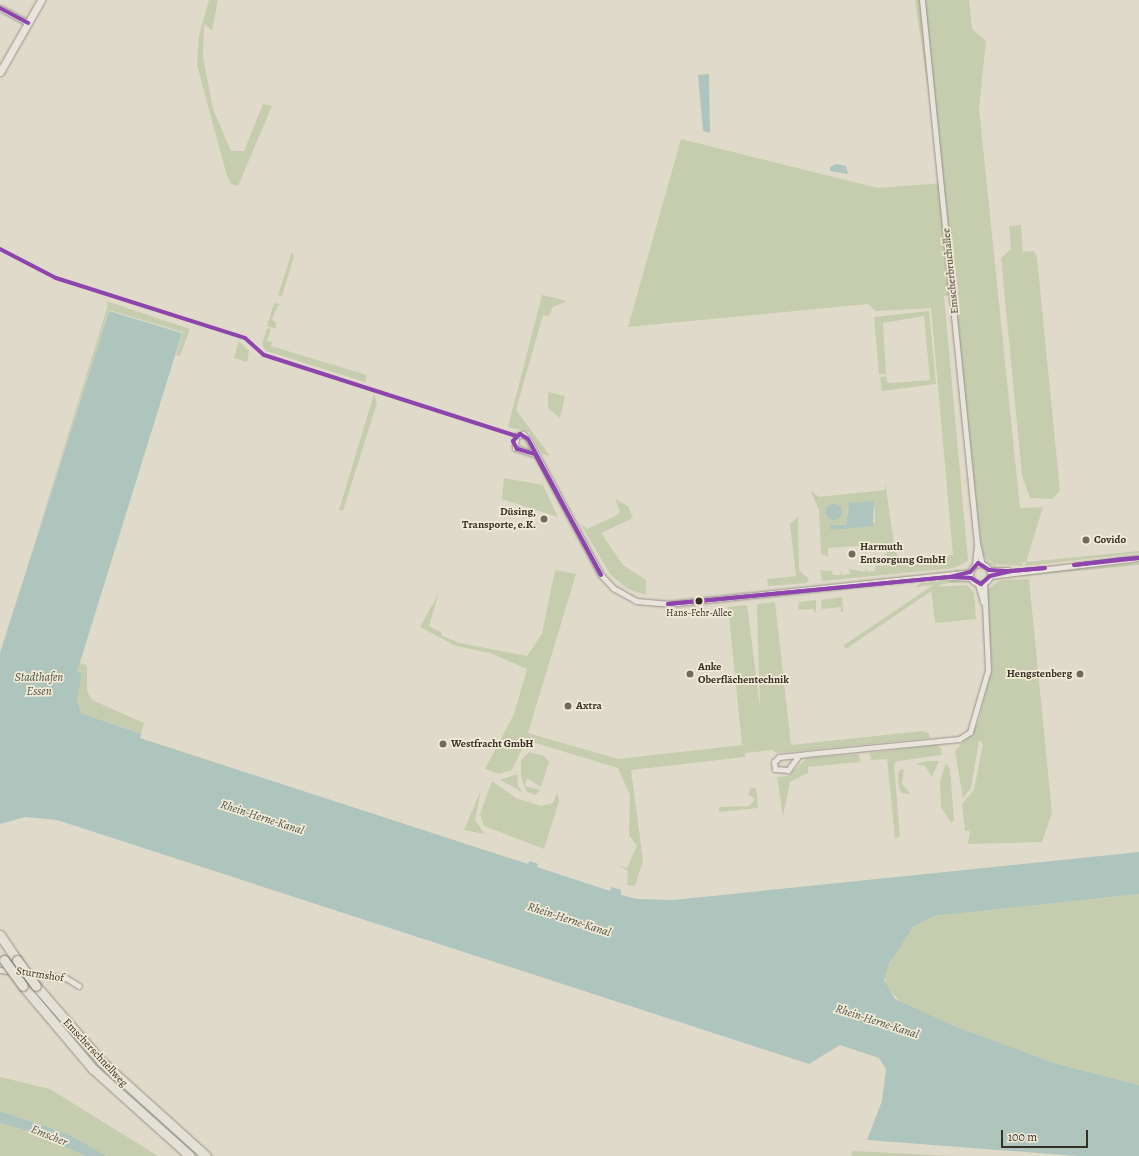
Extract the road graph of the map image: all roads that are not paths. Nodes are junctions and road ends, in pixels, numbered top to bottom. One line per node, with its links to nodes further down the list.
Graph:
1 (41, 0): 4 (street)
2 (922, 0): 7 (street, Emscherbruchallee)
3 (0, 8): 4 (street)
4 (28, 23): 5 (street)
5 (0, 72)
6 (535, 454): 6 (street); 13 (street)
7 (977, 543): 9 (street, Emscherbruchallee); 10 (street, Emscherbruchallee)
8 (1139, 558): 12 (street)
9 (975, 564): 10 (street); 13 (street)
10 (982, 564): 11 (street)
11 (989, 570): 12 (street); 14 (street)
12 (1011, 571): 14 (street)
13 (970, 575): 15 (street)
14 (990, 576): 15 (street)
15 (981, 584): 16 (street)
16 (799, 755): 16 (street)
17 (0, 935): 22 (highway, Emscherschnellweg, bridge)
18 (2, 957): 21 (highway, Emscherschnellweg, bridge)
19 (0, 970): 20 (street, Sturmshof)
20 (79, 986)
21 (190, 1156)
22 (206, 1156)

